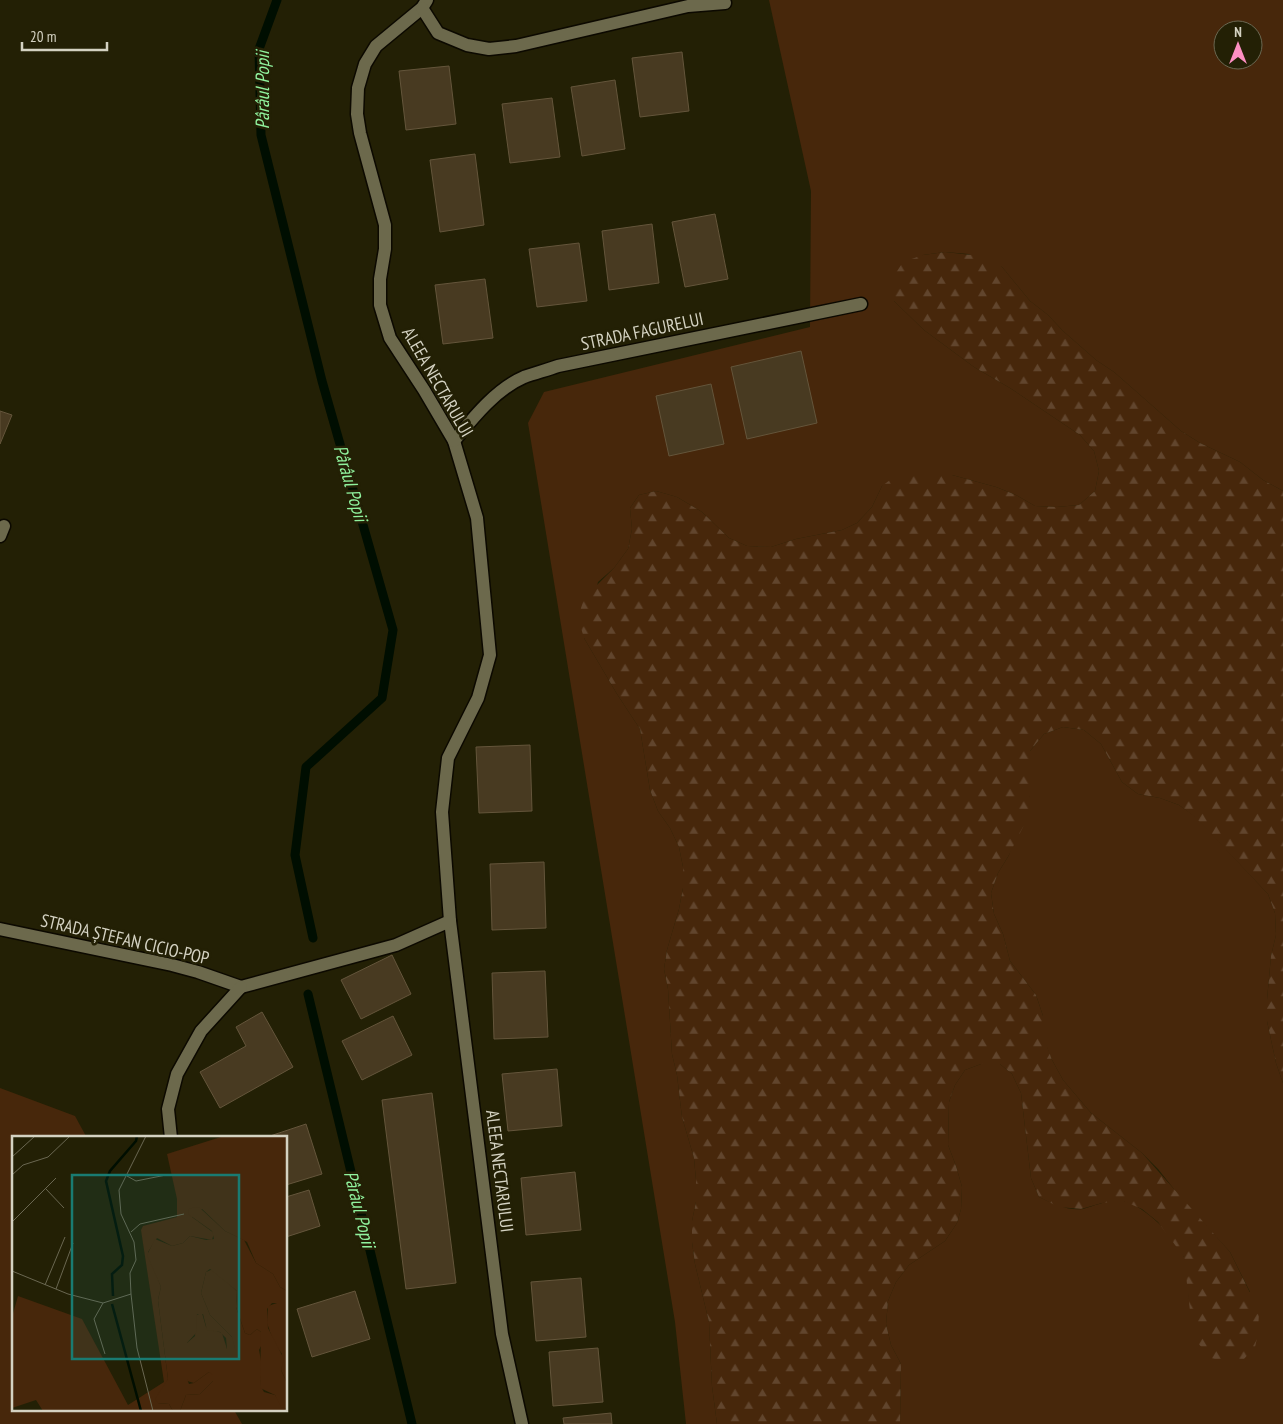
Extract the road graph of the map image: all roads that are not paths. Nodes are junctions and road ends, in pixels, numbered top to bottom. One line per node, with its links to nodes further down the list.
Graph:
1 (726, 3): 2 (street)
2 (424, 4): 4 (street, ALEEA NECTARULUI)
3 (861, 304): 4 (street, STRADA FAGURELUI)
4 (454, 441): 5 (street, ALEEA NECTARULUI)
5 (450, 921): 7 (street); 9 (street, ALEEA NECTARULUI)
6 (0, 929): 7 (street, STRADA ȘTEFAN CICIO-POP)
7 (242, 987): 8 (street)
8 (171, 1136)
9 (522, 1424)

